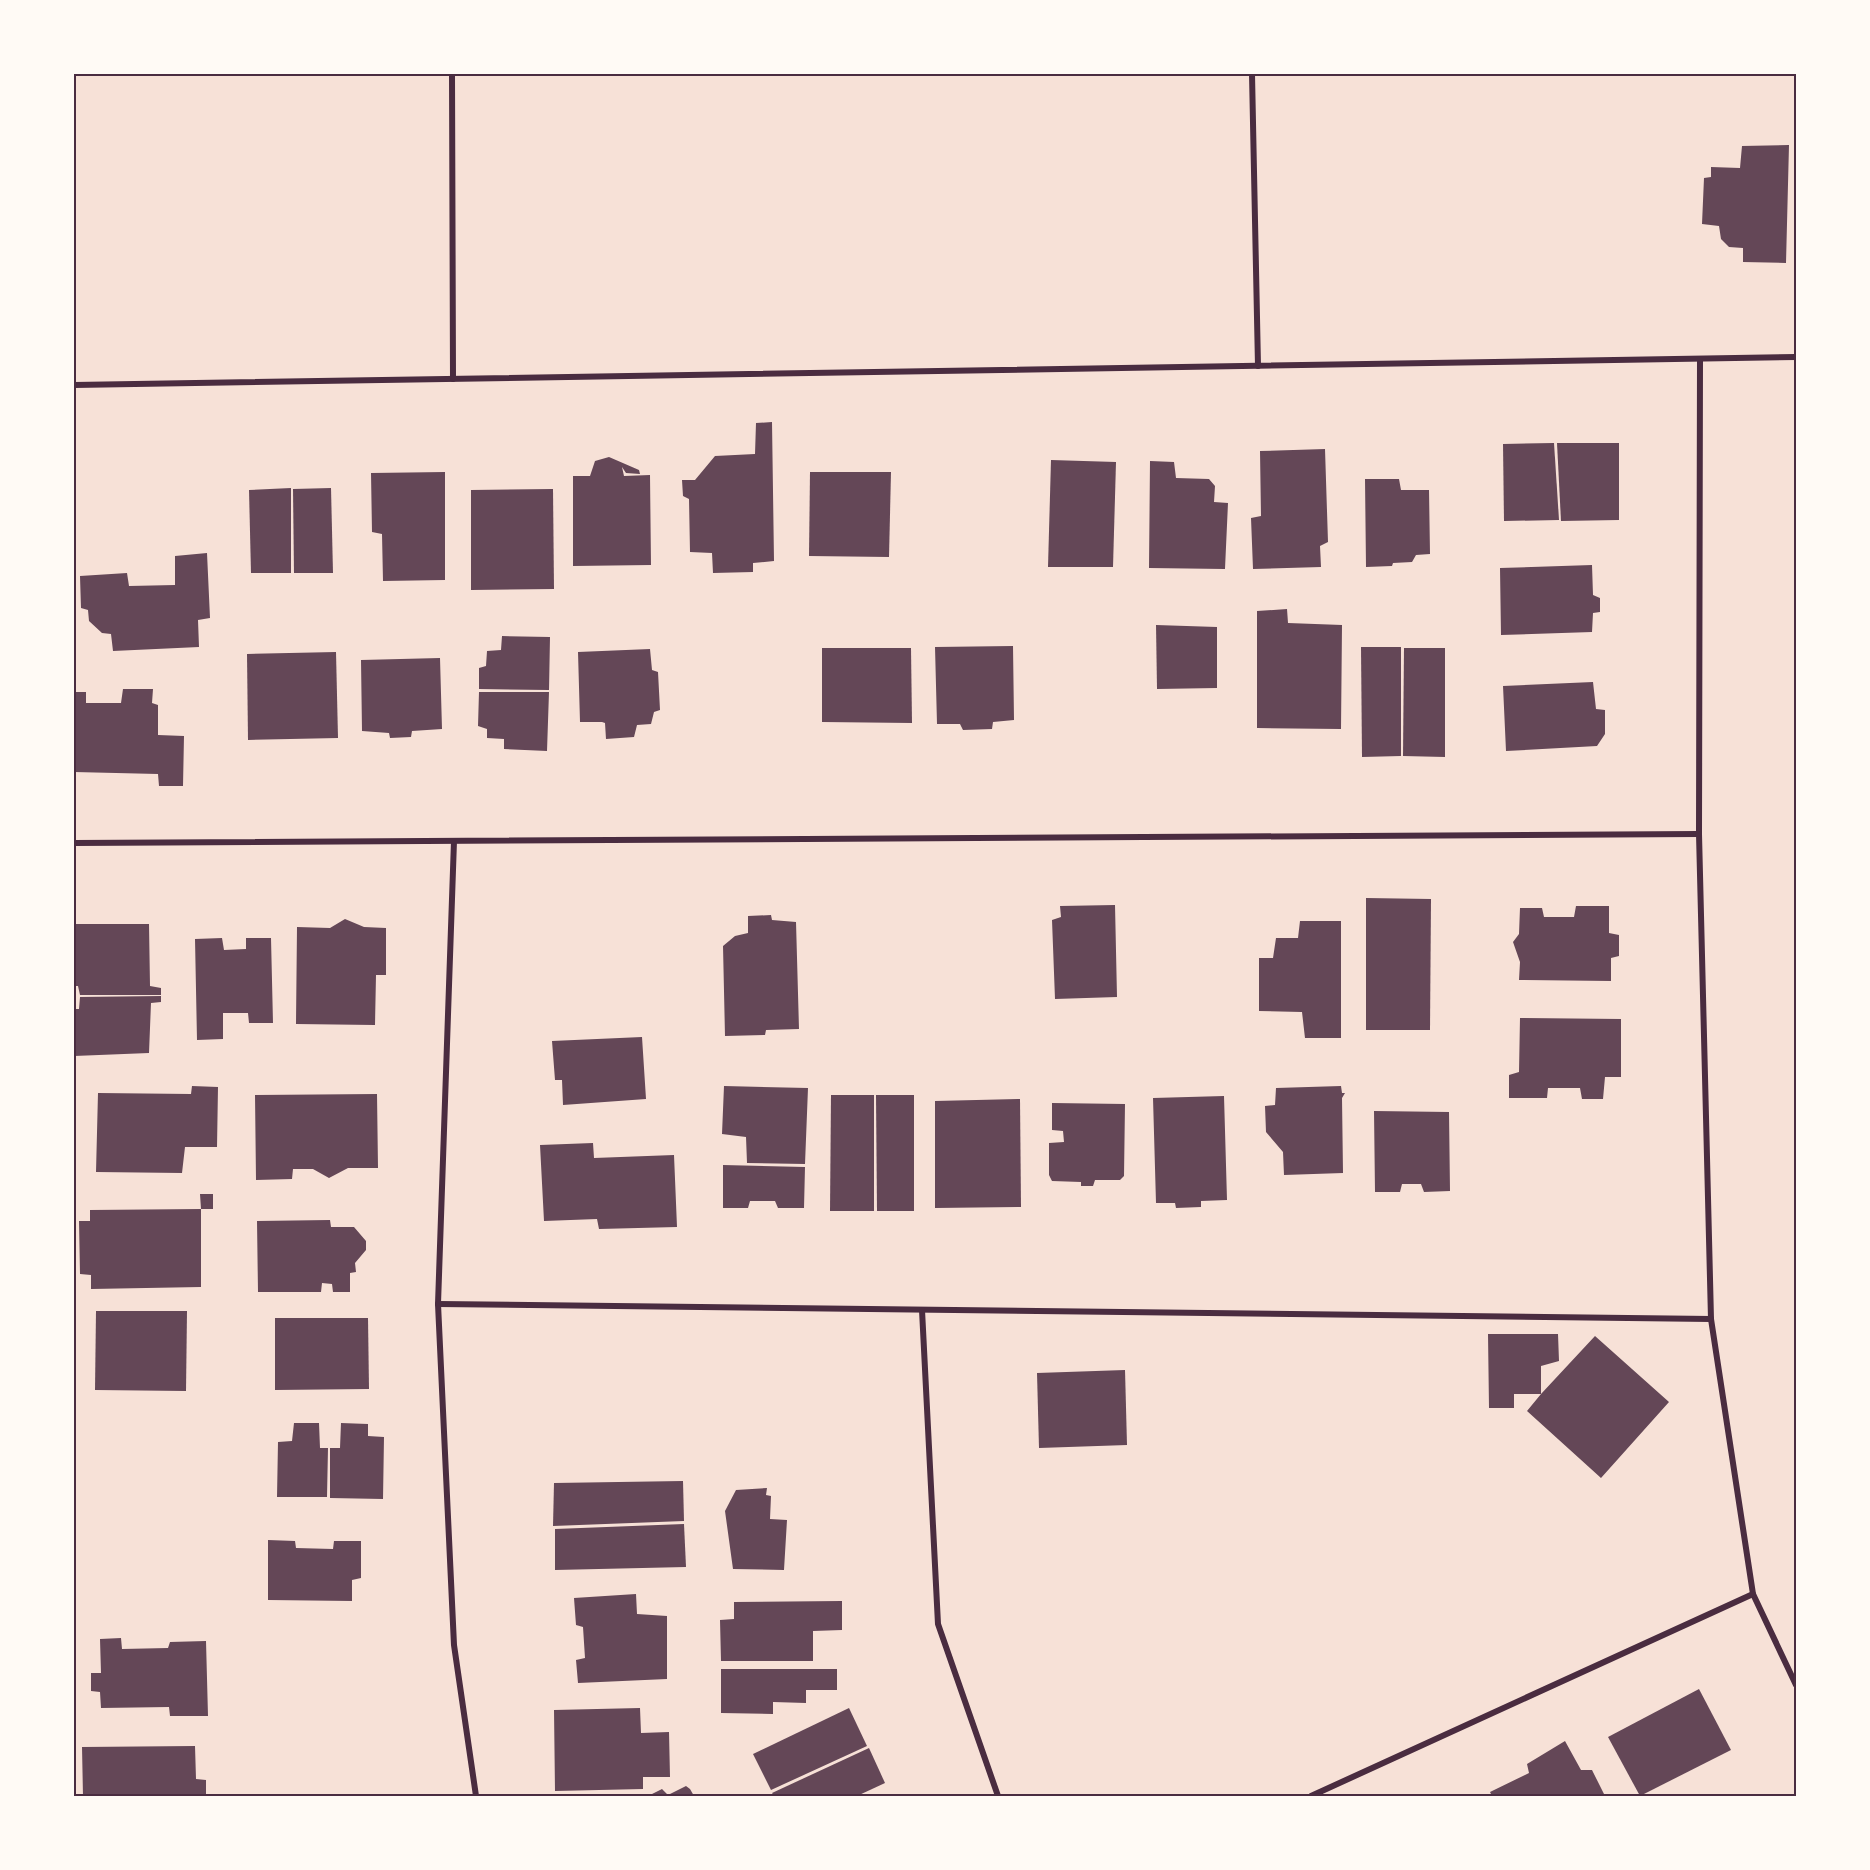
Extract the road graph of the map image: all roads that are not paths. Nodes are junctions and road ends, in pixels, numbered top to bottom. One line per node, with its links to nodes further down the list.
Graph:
1 (452, 74): 6 (street)
2 (1252, 74): 5 (street)
3 (1797, 357): 4 (street)
4 (1700, 359): 5 (street); 8 (street)
5 (1258, 366): 6 (street)
6 (453, 379): 7 (street)
7 (74, 385)
8 (1699, 834): 9 (street); 13 (street)
9 (454, 841): 10 (street); 11 (street)
10 (74, 843)
11 (438, 1304): 12 (street); 16 (street)
12 (922, 1310): 13 (street); 17 (street)
13 (1711, 1320): 14 (street)
14 (1753, 1594): 15 (street); 18 (street)
15 (1797, 1685)
16 (476, 1797)
17 (998, 1797)
18 (1311, 1797)

